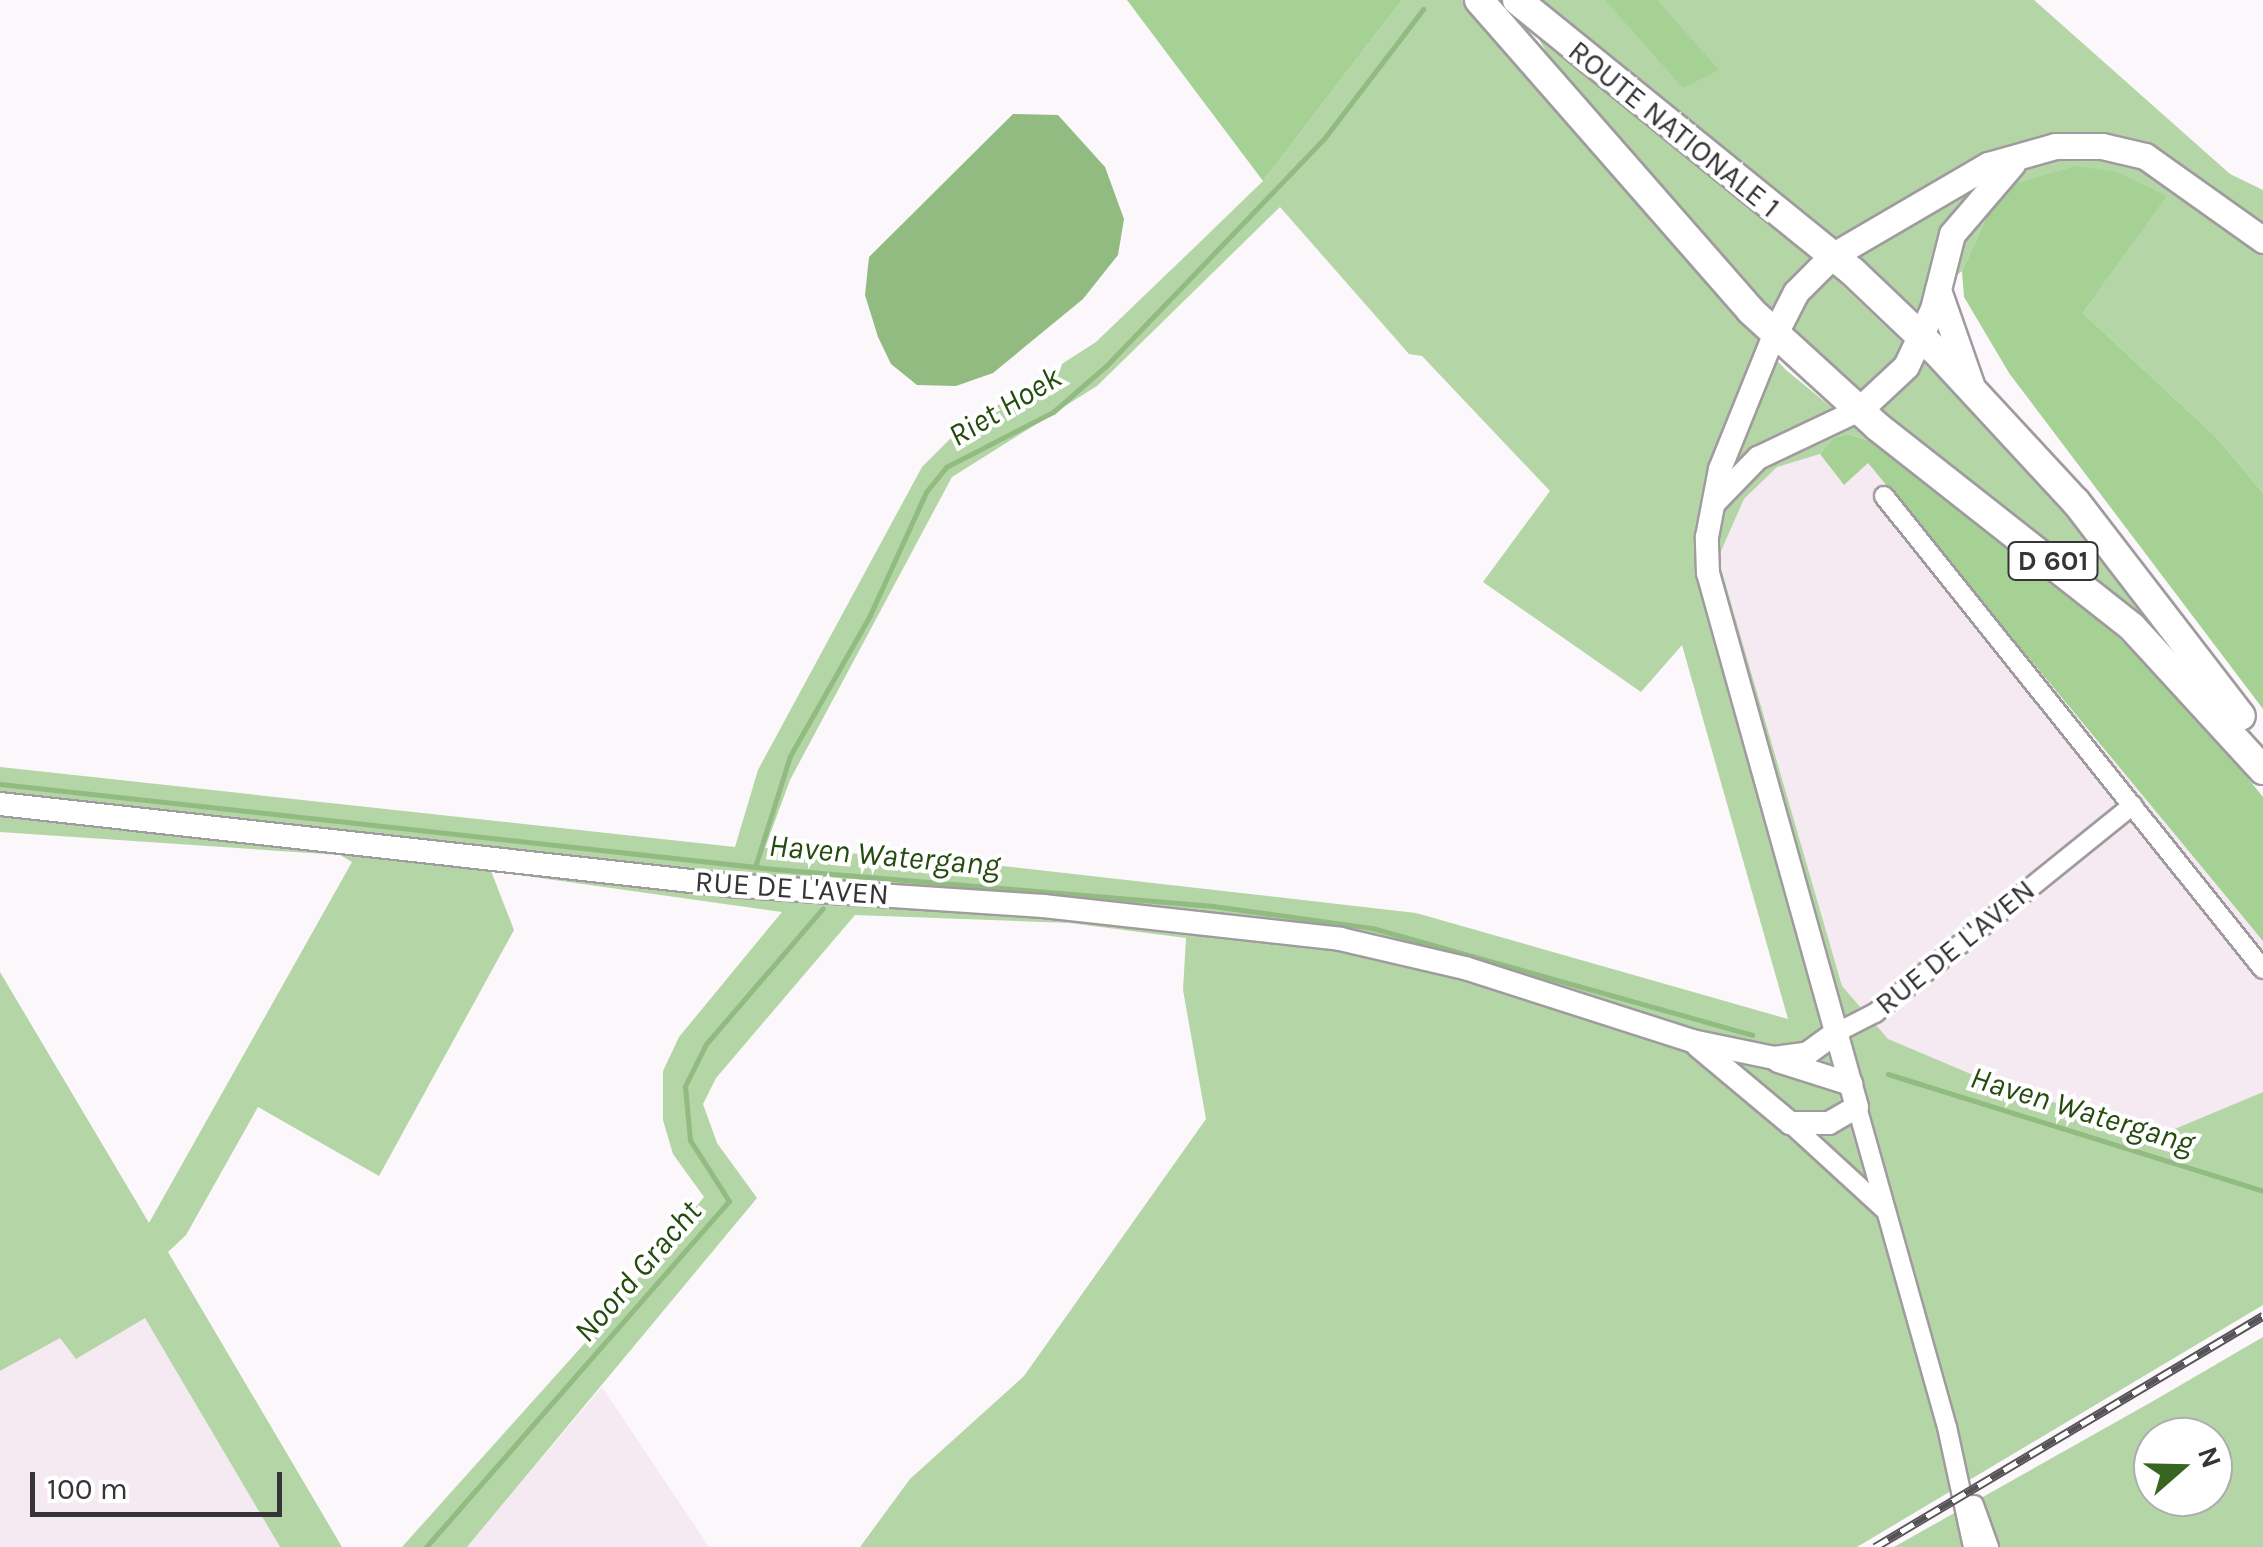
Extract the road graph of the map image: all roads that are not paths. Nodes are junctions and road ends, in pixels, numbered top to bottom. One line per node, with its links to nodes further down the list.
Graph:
1 (1480, 0): 7 (main road, ROUTE NATIONALE 1 / D 601)
2 (1517, 0): 5 (main road, ROUTE NATIONALE 1 / D 601)
3 (2033, 151): 4 (main road); 5 (main road); 6 (main road)
4 (2263, 240)
5 (1832, 256): 7 (main road); 8 (main road, D 601)
6 (1937, 289): 8 (main road); 9 (main road)
7 (1775, 333): 10 (main road, D 601); 12 (street)
8 (1922, 337): 9 (main road, D 601); 10 (main road)
9 (1976, 393): 13 (main road, D 601)
10 (1859, 410): 12 (street); 14 (main road, D 601)
11 (1884, 496): 16 (street)
12 (1713, 505): 18 (street)
13 (2263, 745)
14 (2263, 770)
15 (0, 804): 19 (street, RUE DE L'AVEN)
16 (2133, 806): 17 (street); 18 (street, RUE DE L'AVEN)
17 (2263, 968)
18 (1836, 1033): 20 (street, RUE DE L'AVEN); 21 (street)
19 (1692, 1041): 20 (street, RUE DE L'AVEN); 22 (street, RUE DE L'AVEN)
20 (1764, 1056): 21 (street, RUE DE L'AVEN)
21 (1854, 1096): 22 (street); 23 (street)
22 (1790, 1124): 23 (street)
23 (1887, 1212): 24 (street)
24 (1947, 1427): 25 (street); 26 (street)
25 (1973, 1547)
26 (1989, 1547)

